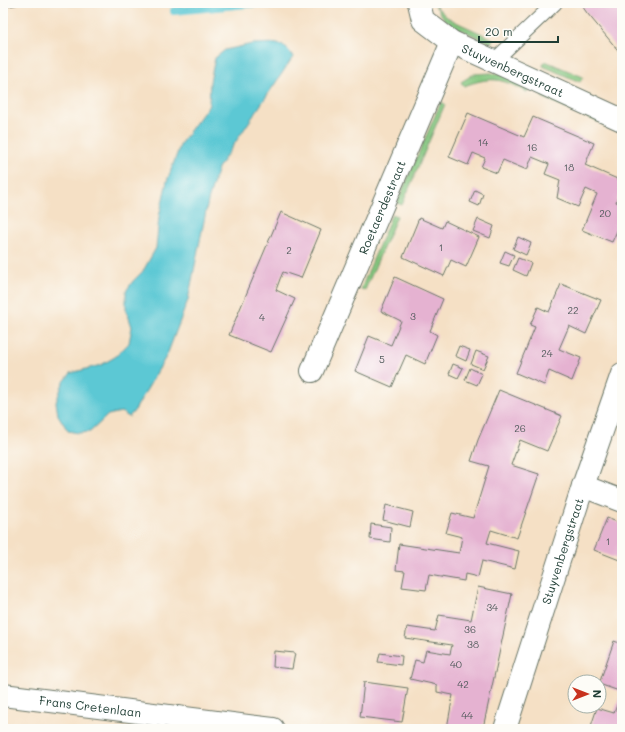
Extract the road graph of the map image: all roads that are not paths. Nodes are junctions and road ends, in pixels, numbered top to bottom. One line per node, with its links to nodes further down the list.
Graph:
1 (419, 3): 3 (street, Stuyvenbergstraat)
2 (555, 3): 4 (lane)
3 (452, 42): 4 (street, Stuyvenbergstraat); 6 (street, Roetaerdestraat)
4 (494, 61): 5 (street, Stuyvenbergstraat)
5 (622, 120)
6 (312, 371)
7 (622, 374): 8 (street, Stuyvenbergstraat)
8 (583, 486): 9 (street); 12 (street, Stuyvenbergstraat)
9 (622, 501)
10 (3, 695): 11 (street, Frans Cretenlaan)
11 (273, 729)
12 (505, 729)

